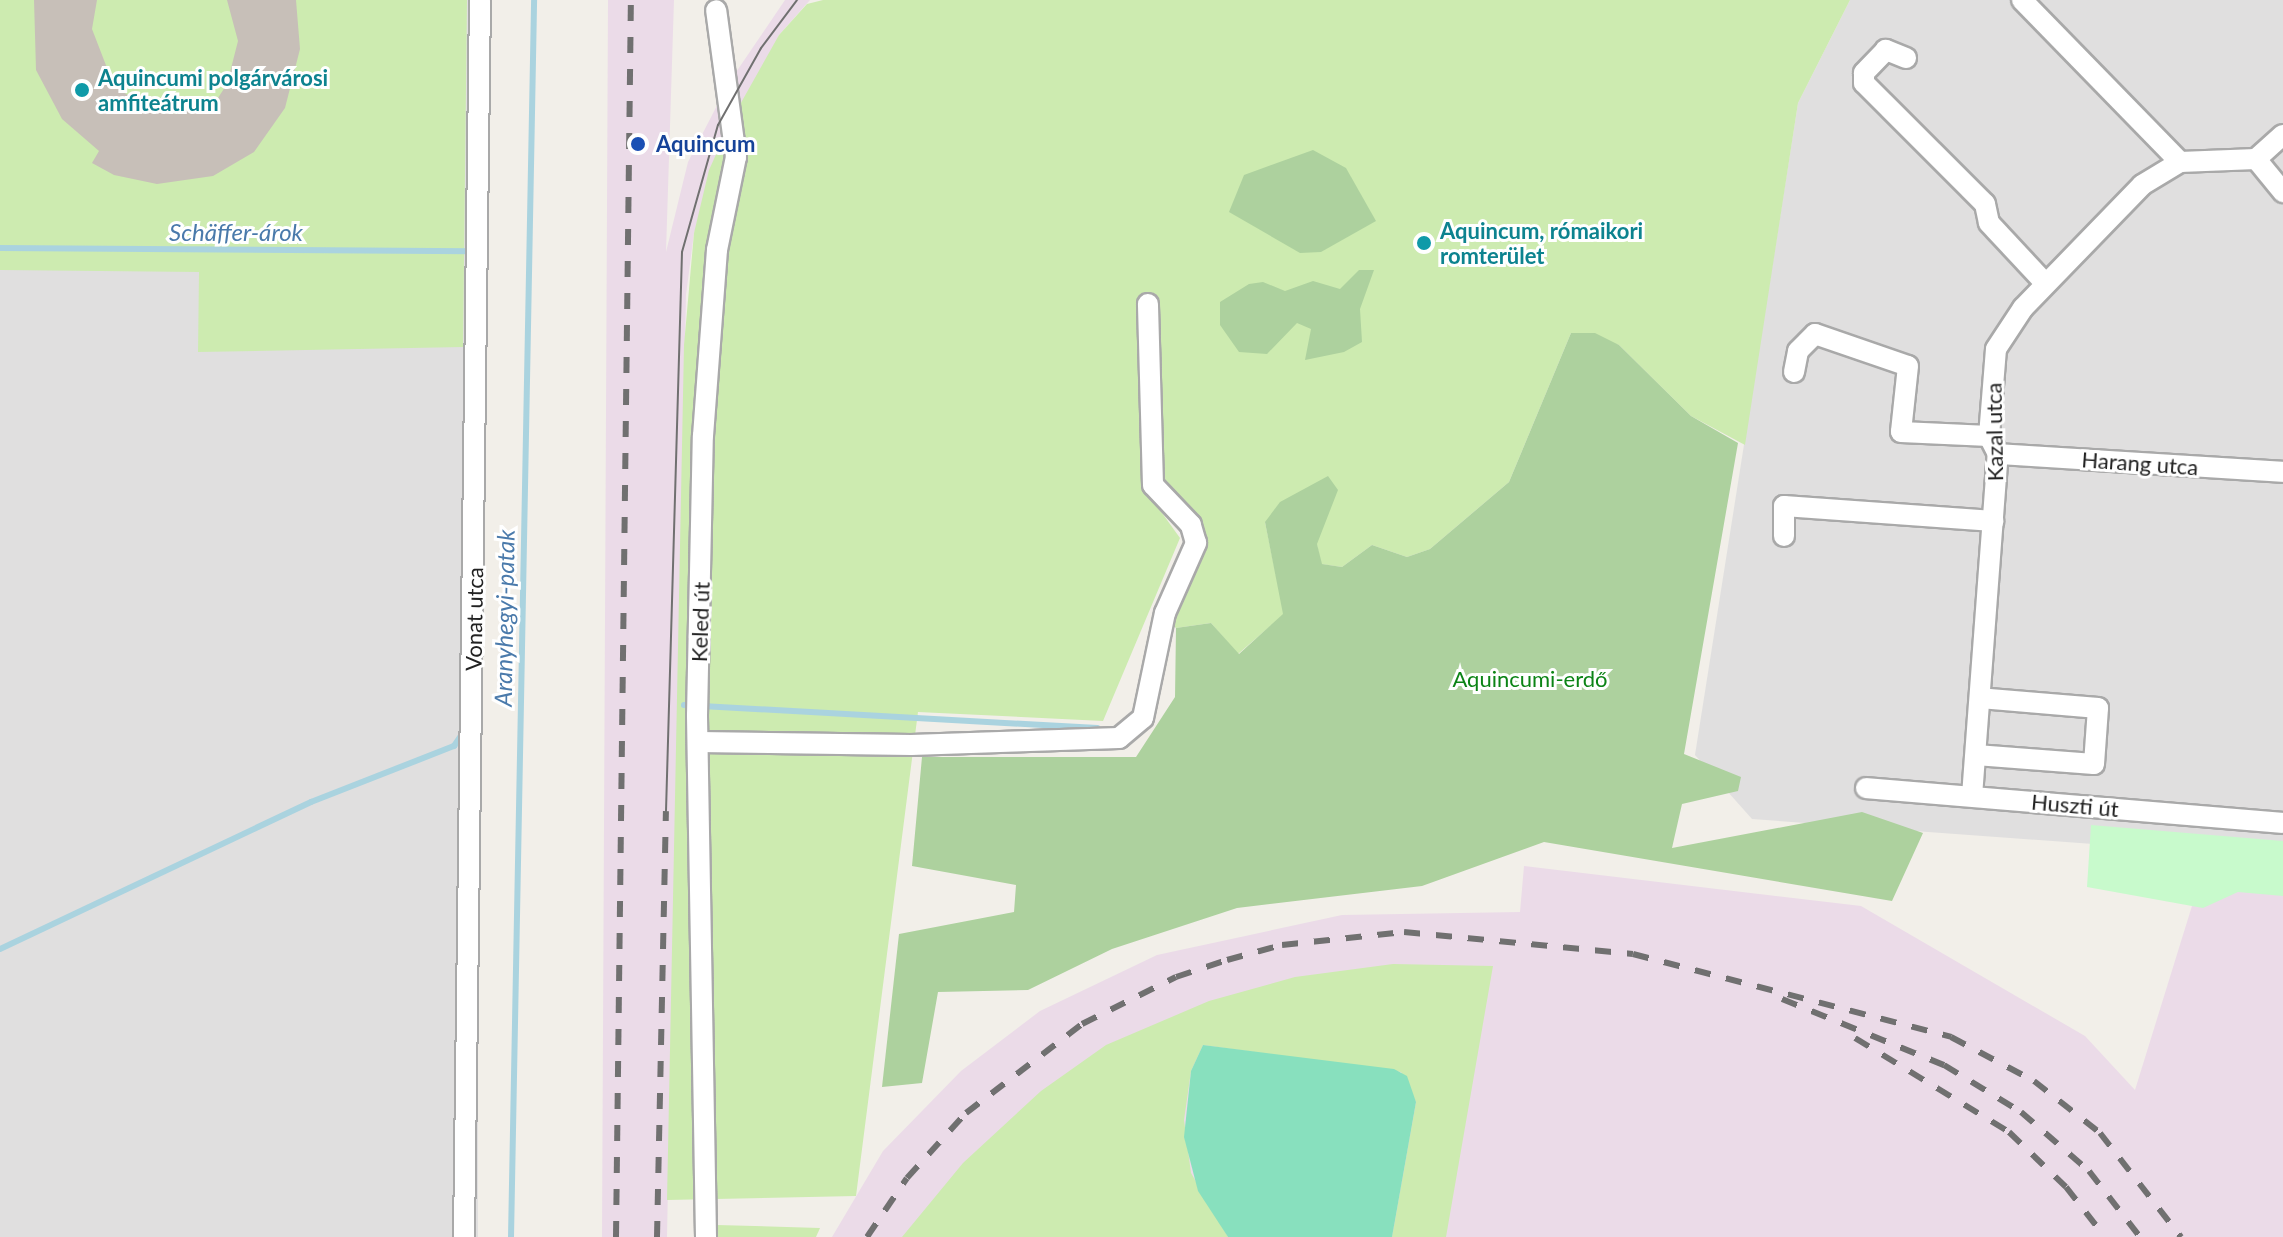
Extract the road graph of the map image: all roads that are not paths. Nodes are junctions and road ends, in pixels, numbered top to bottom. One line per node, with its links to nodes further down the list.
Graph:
1 (480, 0): 22 (street, Vonat utca)
2 (2022, 0): 7 (street)
3 (716, 10): 17 (street, Keled út)
4 (1906, 58): 9 (street)
5 (2283, 135): 6 (street)
6 (2256, 159): 7 (street, Kazal utca); 8 (street)
7 (2180, 162): 9 (street, Kazal utca)
8 (2283, 192)
9 (2045, 283): 12 (street, Kazal utca)
10 (1148, 304): 17 (street)
11 (1794, 372): 12 (street, Harang utca)
12 (1994, 445): 13 (street, Harang utca); 14 (street, Kazal utca)
13 (2283, 472)
14 (1993, 521): 15 (street); 16 (street, Kazal utca)
15 (1784, 536)
16 (1980, 698): 18 (street, Kazal utca); 18 (street)
17 (699, 742): 23 (street, Keled út)
18 (1976, 755): 20 (street, Kazal utca)
19 (1866, 788): 20 (street, Huszti út)
20 (1972, 796): 21 (street, Huszti út)
21 (2283, 823)
22 (464, 1237)
23 (706, 1237)

